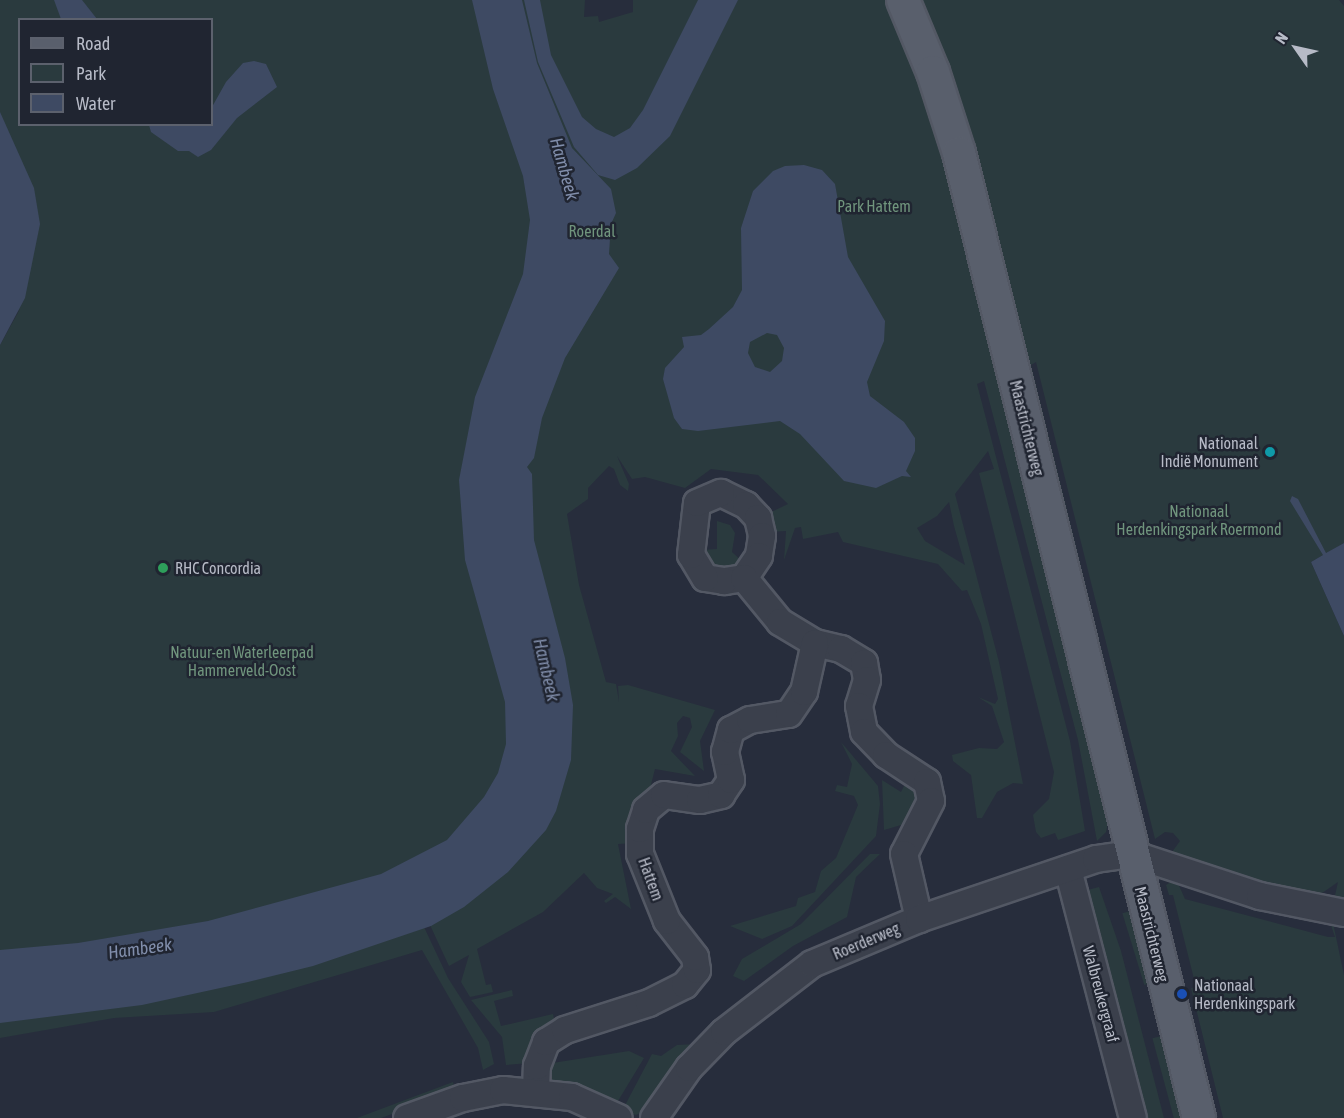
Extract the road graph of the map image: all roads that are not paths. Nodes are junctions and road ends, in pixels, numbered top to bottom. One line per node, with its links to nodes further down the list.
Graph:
1 (904, 4): 4 (main road, Maastrichterweg)
2 (744, 578): 3 (street)
3 (815, 642): 7 (street); 8 (street, Hattem)
4 (1132, 854): 5 (street, Roerderweg); 6 (street, Maastrichterweg); 13 (main road, Maastrichterweg)
5 (1068, 869): 7 (street, Roerderweg); 12 (street, Walbreukergraaf)
6 (1344, 913)
7 (919, 919): 11 (street, Roerderweg)
8 (536, 1091): 9 (street); 10 (street)
9 (407, 1118)
10 (619, 1118)
11 (654, 1118)
12 (1134, 1118)
13 (1199, 1118)

